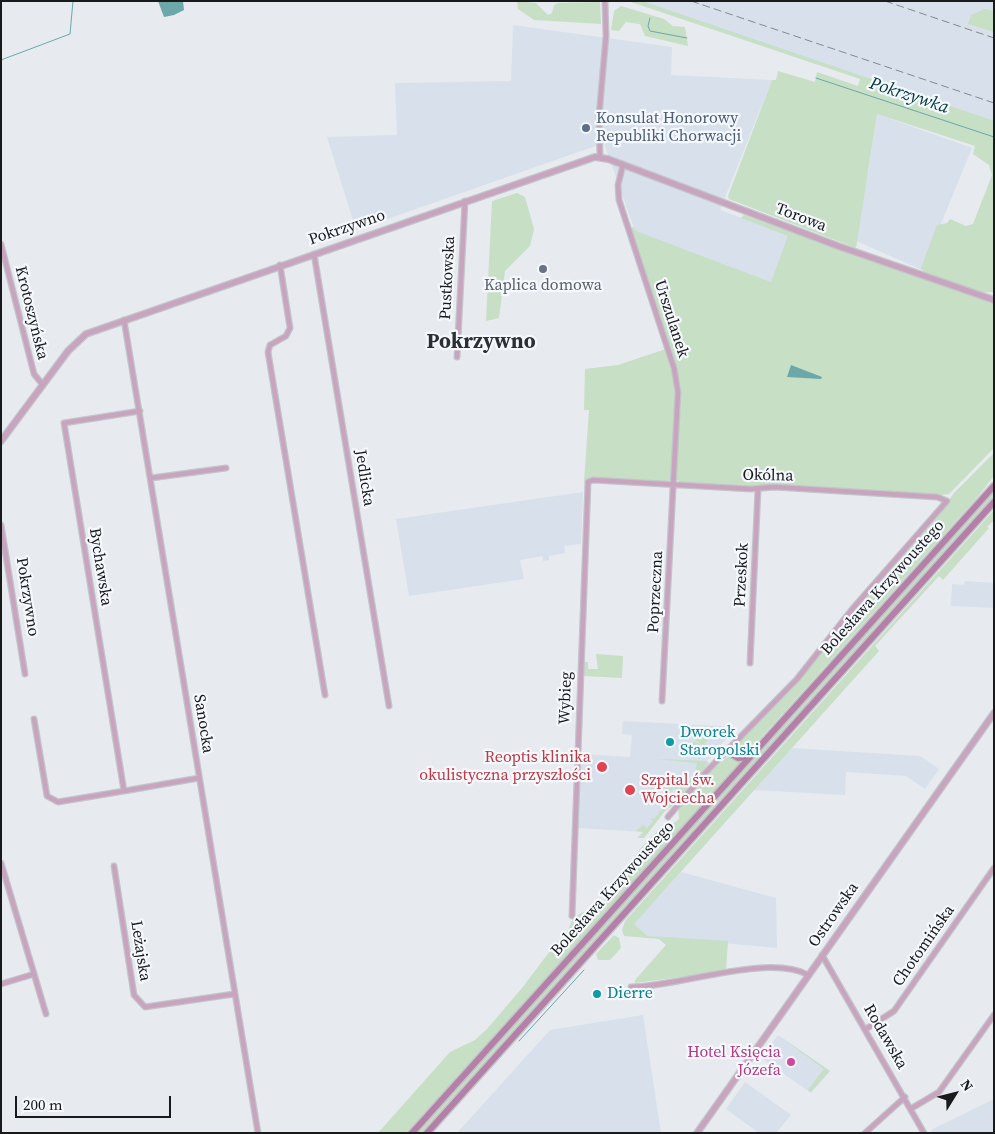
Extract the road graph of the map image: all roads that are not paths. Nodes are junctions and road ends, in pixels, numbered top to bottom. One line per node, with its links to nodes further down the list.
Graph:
1 (605, 1): 2 (street)
2 (600, 157): 3 (street, Torowa); 4 (street, Pokrzywno)
3 (623, 165): 9 (street, Torowa); 19 (street, Urszulanek)
4 (465, 202): 6 (street, Pokrzywno); 12 (street, Pustkowska)
5 (1, 244): 13 (street, Krotoszyńska)
6 (314, 254): 7 (street, Pokrzywno); 29 (street, Jedlicka)
7 (280, 265): 11 (street, Pokrzywno); 27 (street)
8 (994, 296): 9 (street)
9 (983, 297): 10 (street, Torowa)
10 (994, 300)
11 (124, 320): 13 (street, Pokrzywno); 14 (street, Sanocka)
12 (457, 357)
13 (42, 385): 15 (street, Pokrzywno)
14 (140, 411): 17 (street, Sanocka); 35 (street, Bychawska)
15 (1, 441)
16 (226, 468): 17 (street)
17 (151, 478): 34 (street, Sanocka)
18 (588, 482): 19 (street, Okólna); 40 (street, Wybieg)
19 (674, 484): 21 (street, Okólna); 28 (street, Poprzeczna)
20 (994, 486): 33 (main road, Bolesława Krzywoustego)
21 (758, 489): 22 (street, Okólna); 25 (street, Przeskok)
22 (947, 501): 32 (street, Bolesława Krzywoustego)
23 (994, 502): 54 (main road, Bolesława Krzywoustego)
24 (1, 525): 26 (street, Pokrzywno)
25 (750, 663)
26 (25, 674)
27 (325, 695)
28 (662, 701)
29 (389, 706)
30 (994, 713): 41 (street, Ostrowska)
31 (34, 718): 35 (street)
32 (728, 752): 33 (main road); 36 (street, Bolesława Krzywoustego)
33 (750, 757): 53 (main road, Bolesława Krzywoustego)
34 (199, 778): 35 (street); 46 (street, Sanocka)
35 (124, 791)
36 (668, 816)
37 (1, 863): 42 (street)
38 (114, 866): 46 (street, Leżajska)
39 (994, 868): 49 (street, Chotomińska)
40 (572, 916)
41 (822, 956): 43 (street, Ostrowska); 49 (street, Rodawska)
42 (34, 974): 44 (street); 47 (street)
43 (808, 975): 45 (street); 55 (street, Ostrowska)
44 (1, 984)
45 (631, 986)
46 (234, 994): 52 (street, Sanocka)
47 (46, 1014)
48 (994, 1014): 51 (street)
49 (866, 1030): 50 (street, Rodawska)
50 (905, 1097): 51 (street, Rodawska); 56 (street)
51 (912, 1108): 57 (street, Rodawska)
52 (258, 1133)
53 (412, 1133)
54 (427, 1133)
55 (697, 1133)
56 (865, 1133)
57 (924, 1133)

